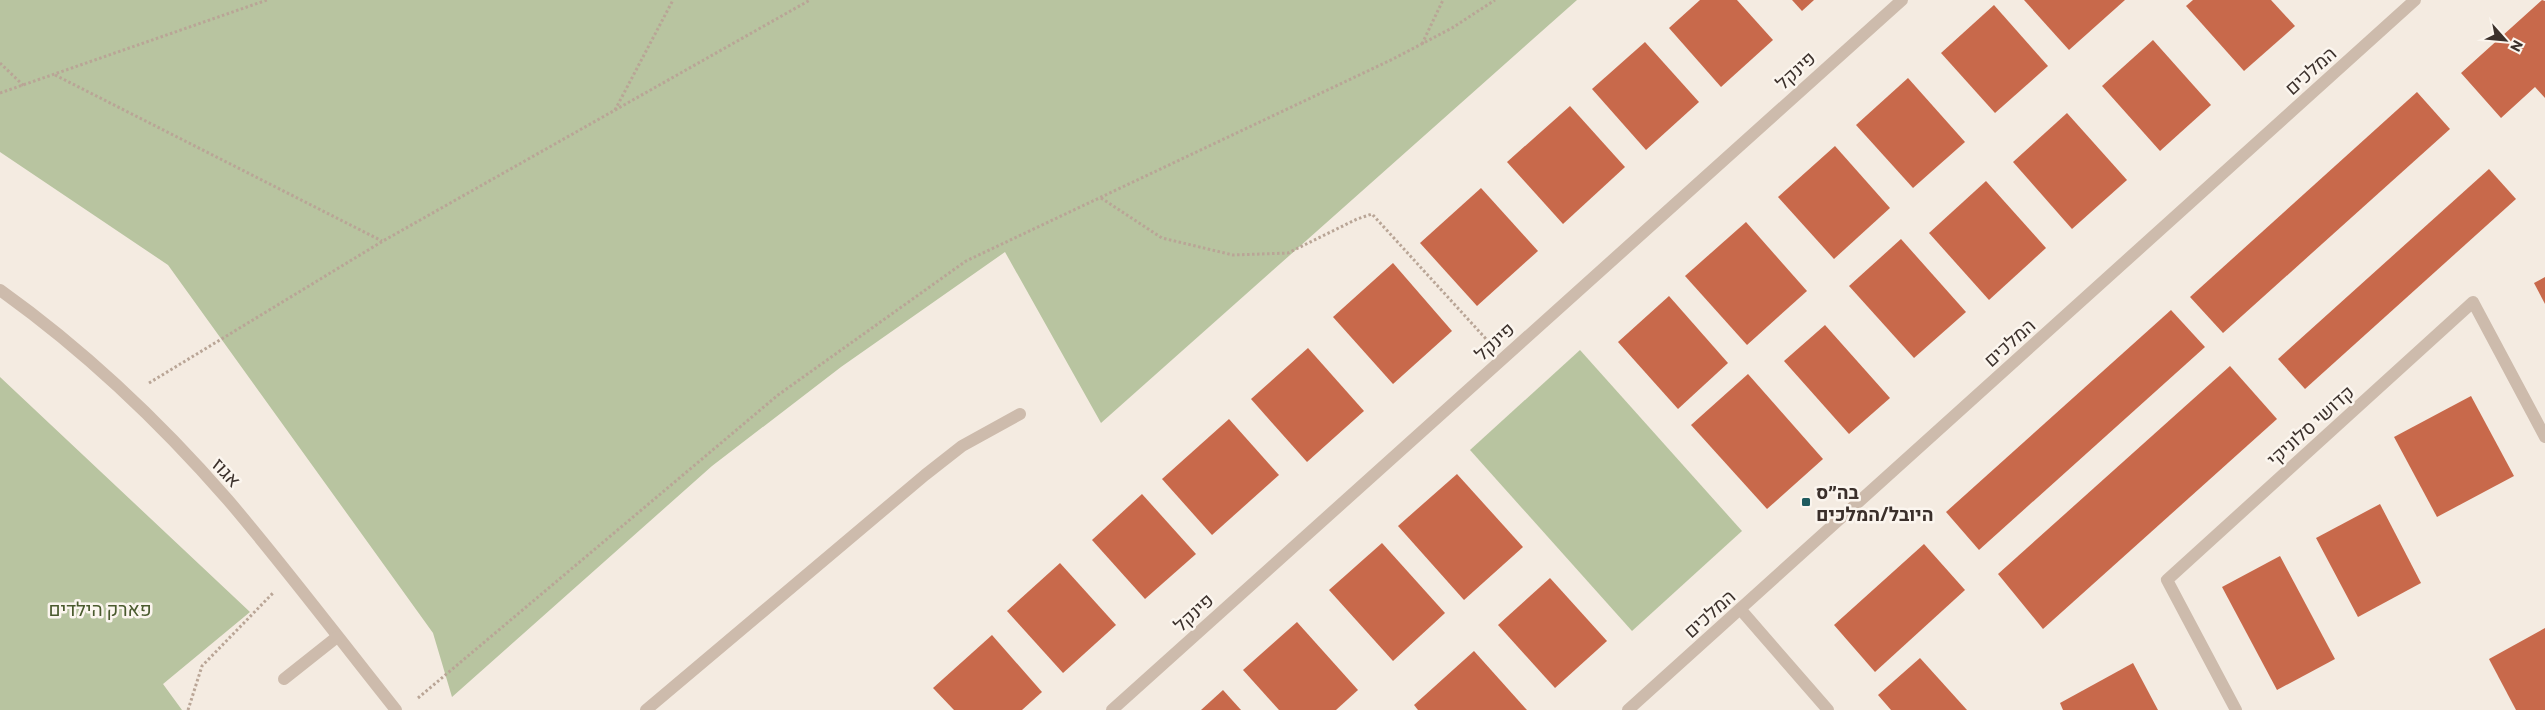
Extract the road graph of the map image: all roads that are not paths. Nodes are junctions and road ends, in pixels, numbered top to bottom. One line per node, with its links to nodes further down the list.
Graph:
1 (1902, 0): 11 (street, פינקל)
2 (2414, 0): 6 (street, המלכים)
3 (0, 290): 7 (street, אגוז)
4 (1020, 414): 10 (street)
5 (2545, 437): 14 (street, קדושי סלוניקי)
6 (1741, 610): 12 (street, המלכים); 13 (street)
7 (337, 637): 8 (street); 9 (street, אגוז)
8 (284, 679)
9 (396, 710)
10 (646, 710)
11 (1112, 710)
12 (1628, 710)
13 (1828, 710)
14 (2236, 710)

